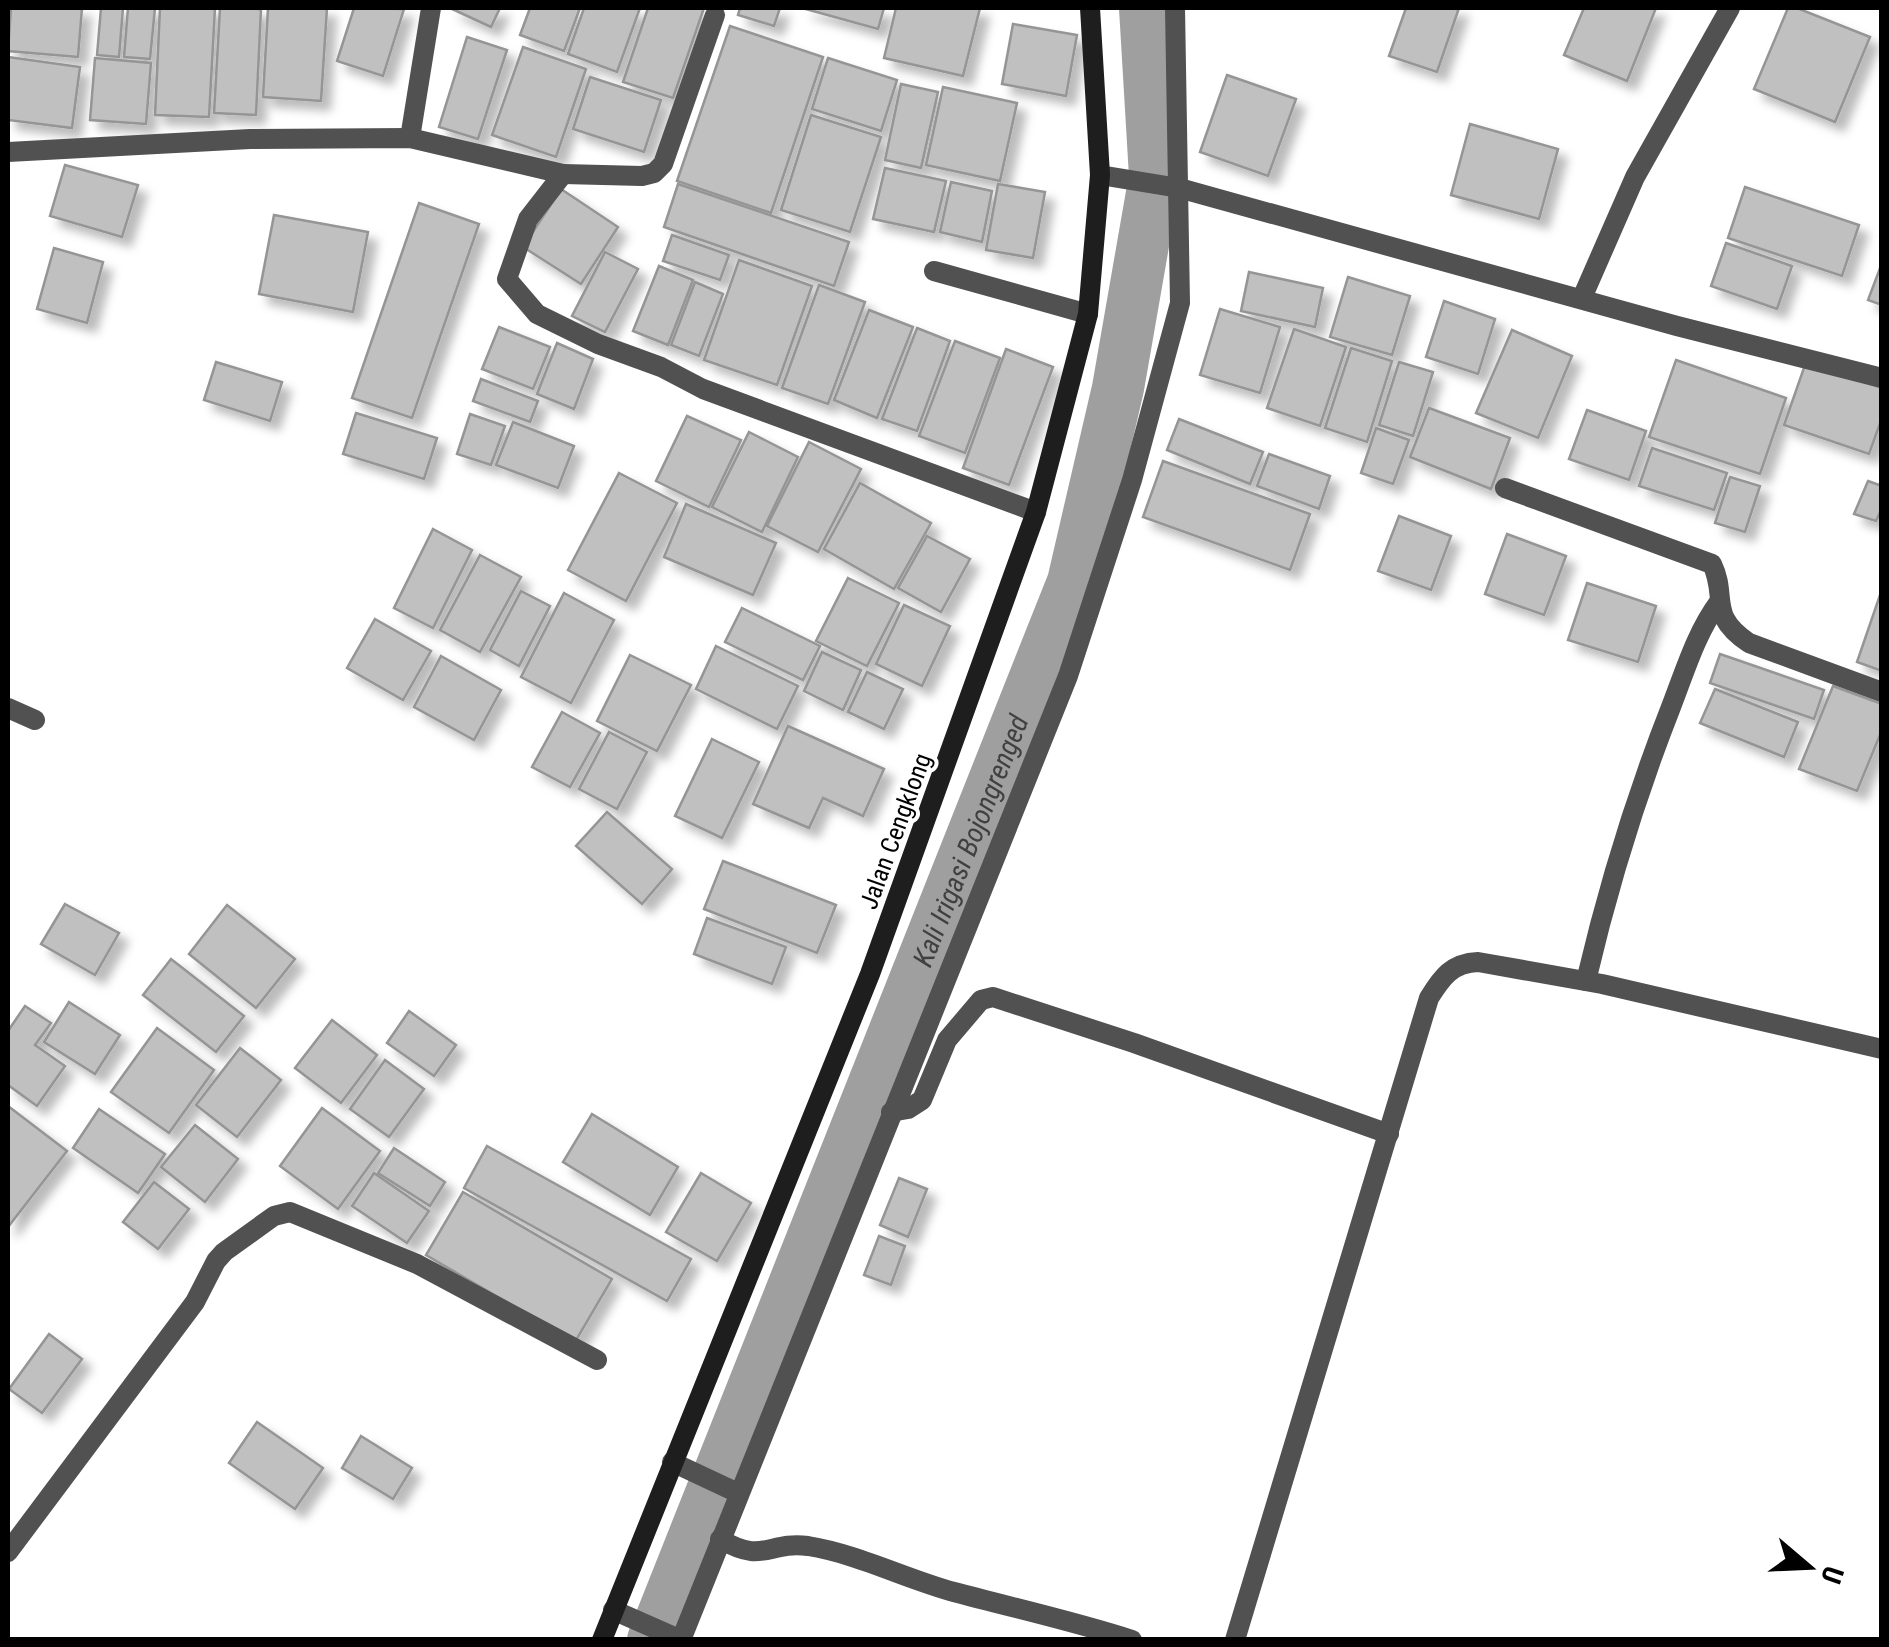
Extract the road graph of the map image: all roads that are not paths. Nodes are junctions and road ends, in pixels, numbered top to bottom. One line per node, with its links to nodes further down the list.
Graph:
1 (431, 8): 6 (street)
2 (1090, 8): 9 (main road, Jalan Cengklong)
3 (1175, 8): 10 (street)
4 (1730, 8): 12 (street)
5 (716, 14): 8 (street)
6 (410, 138): 7 (street); 8 (street)
7 (8, 152)
8 (563, 174): 16 (street)
9 (1108, 177): 10 (street); 13 (main road, Jalan Cengklong)
10 (1174, 187): 12 (street); 23 (street)
11 (934, 271): 13 (street)
12 (1582, 298): 14 (street)
13 (1088, 314): 16 (main road, Jalan Cengklong)
14 (1882, 378)
15 (1505, 488): 17 (street)
16 (1036, 512): 26 (main road, Jalan Cengklong)
17 (1719, 602): 18 (street); 21 (street)
18 (1882, 692)
19 (8, 708): 20 (street)
20 (35, 720)
21 (1586, 980): 22 (street); 24 (street)
22 (1882, 1049)
23 (891, 1112): 24 (street); 27 (street)
24 (1388, 1134): 34 (street)
25 (597, 1360): 29 (street)
26 (678, 1465): 27 (street); 30 (main road, Jalan Cengklong)
27 (734, 1490): 28 (street)
28 (720, 1539): 31 (street); 33 (street)
29 (8, 1552)
30 (619, 1613): 31 (street); 32 (main road, Jalan Cengklong)
31 (678, 1638)
32 (602, 1640)
33 (1132, 1640)
34 (1235, 1640)

